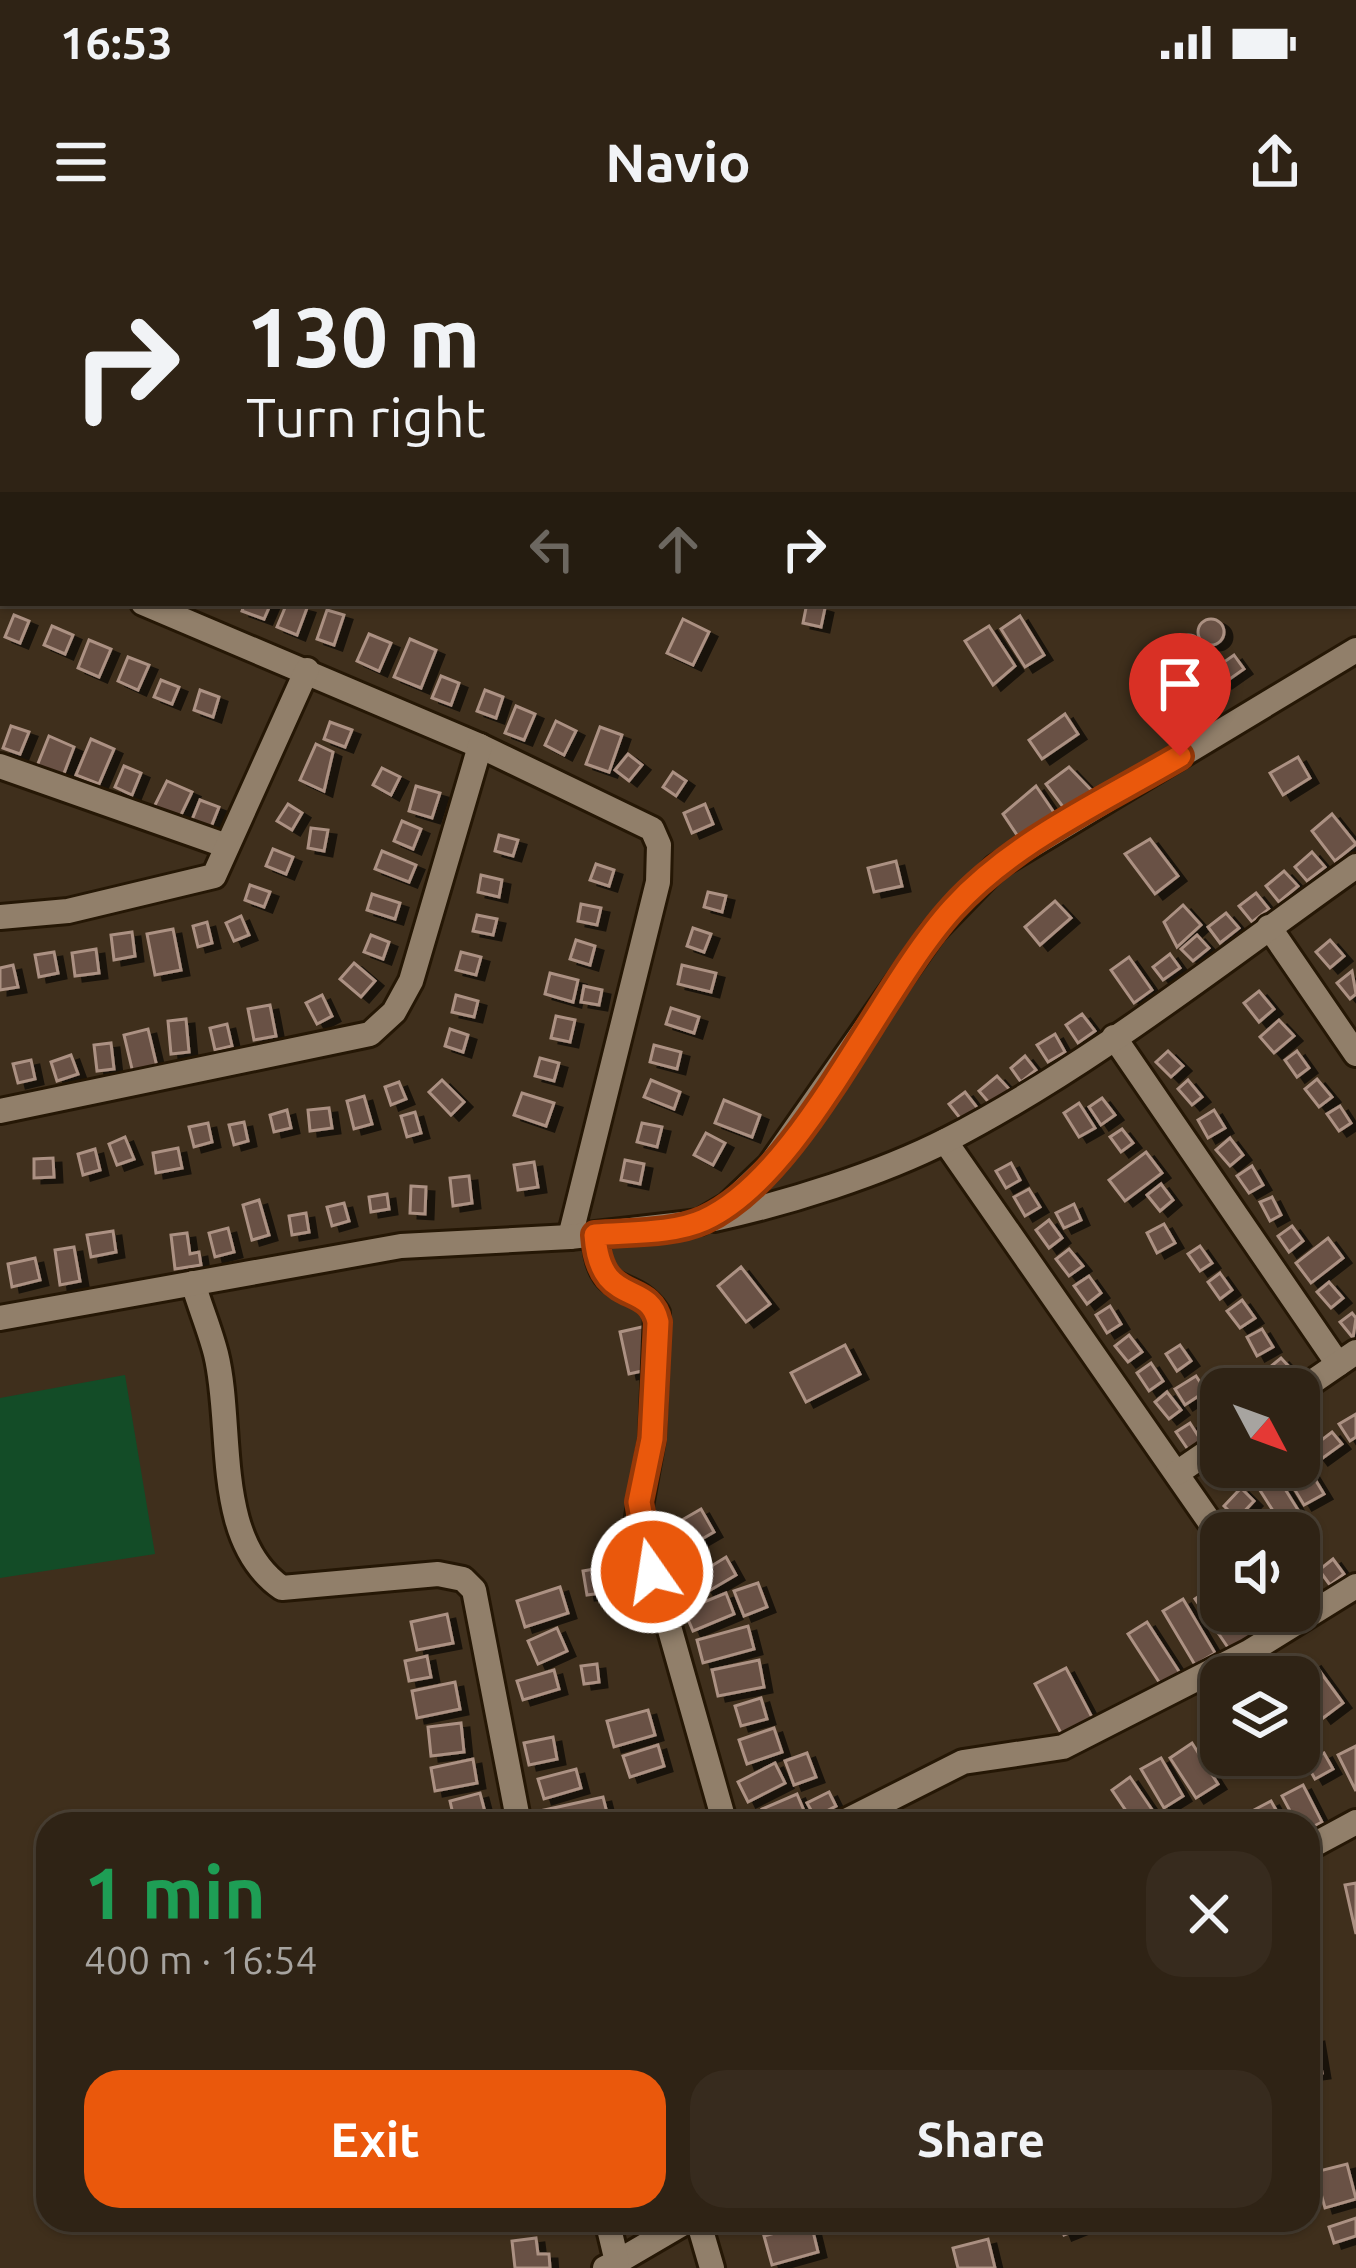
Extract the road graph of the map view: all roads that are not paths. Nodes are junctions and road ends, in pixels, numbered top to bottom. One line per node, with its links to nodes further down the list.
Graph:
1 (150, 606): 3 (street)
2 (1356, 650): 14 (street)
3 (307, 670): 4 (street); 6 (street)
4 (480, 746): 12 (street); 15 (street)
5 (0, 766): 6 (street)
6 (227, 846): 8 (street)
7 (1356, 866): 9 (street)
8 (0, 917)
9 (1269, 927): 10 (street); 11 (street)
10 (1114, 1037): 13 (street); 18 (street)
11 (1356, 1054)
12 (0, 1111)
13 (945, 1141): 14 (street); 21 (street)
14 (700, 1222): 15 (street)
15 (582, 1236): 16 (street); 27 (street)
16 (193, 1283): 17 (street); 26 (street)
17 (0, 1318)
18 (1347, 1358): 19 (street)
19 (1320, 1377)
20 (1200, 1457): 21 (street)
21 (1177, 1473): 22 (street)
22 (1203, 1512)
23 (1356, 1586): 24 (street)
24 (1320, 1603)
25 (1261, 1632): 28 (street)
26 (517, 1812)
27 (721, 1812)
28 (864, 1812)
29 (1356, 1822): 30 (street)
30 (1320, 1842)
31 (608, 2232): 34 (street)
32 (672, 2232): 34 (street)
33 (698, 2232): 35 (street)
34 (611, 2265)
35 (712, 2268)

